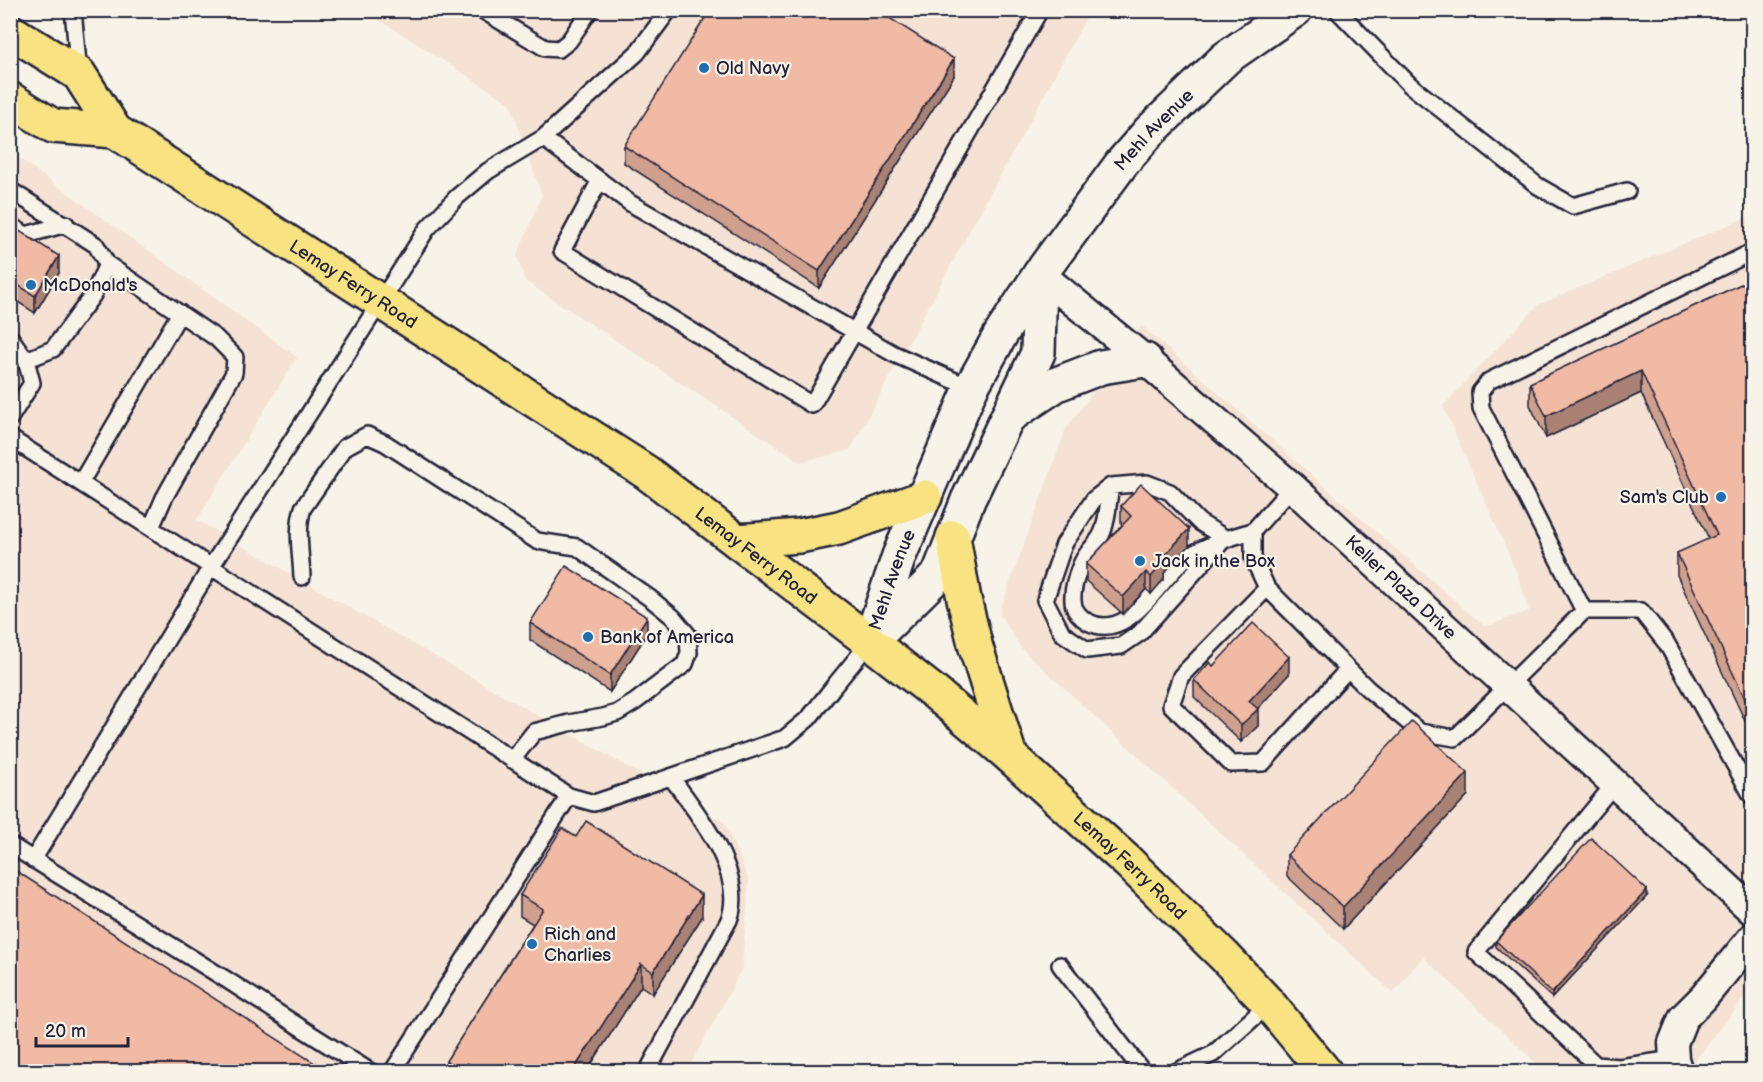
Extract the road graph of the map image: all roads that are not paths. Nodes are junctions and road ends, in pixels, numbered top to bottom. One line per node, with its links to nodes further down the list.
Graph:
1 (74, 10): 9 (lane)
2 (482, 10): 3 (lane)
3 (590, 10)
4 (669, 10): 12 (lane)
5 (1040, 10): 23 (lane)
6 (1294, 10): 20 (street, Mehl Avenue)
7 (1337, 10): 15 (lane)
8 (10, 31): 9 (main road, Lemay Ferry Road)
9 (79, 74): 11 (main road, Lemay Ferry Road)
10 (10, 99): 11 (main road, Lemay Ferry Road)
11 (115, 131): 21 (main road, Lemay Ferry Road)
12 (543, 138): 13 (lane); 21 (lane)
13 (600, 180): 23 (lane); 23 (lane)
14 (10, 190): 16 (lane)
15 (1627, 191)
16 (66, 224): 17 (lane); 19 (lane)
17 (10, 225)
18 (1752, 252): 44 (lane)
19 (107, 264): 22 (lane); 26 (lane)
20 (1040, 274): 27 (street, Keller Plaza Drive); 28 (street, Mehl Avenue); 29 (street, Mehl Avenue)
21 (380, 301): 40 (main road, Lemay Ferry Road); 41 (lane)
22 (180, 313): 32 (lane); 36 (lane)
23 (855, 332): 28 (lane)
24 (10, 337): 26 (lane)
25 (10, 350): 26 (lane)
26 (26, 360): 30 (lane)
27 (1145, 360): 29 (street); 34 (street, Keller Plaza Drive)
28 (971, 388): 35 (street, Mehl Avenue)
29 (1007, 417): 38 (street, Mehl Avenue)
30 (10, 418)
31 (10, 438): 32 (lane)
32 (81, 482): 36 (lane)
33 (1111, 486): 39 (lane); 39 (lane); 39 (lane)
34 (1293, 487): 37 (lane); 47 (street, Keller Plaza Drive)
35 (924, 497): 40 (main road); 45 (street, Mehl Avenue)
36 (151, 528): 41 (lane)
37 (1253, 531): 39 (lane); 43 (lane)
38 (953, 537): 45 (street, Mehl Avenue); 48 (main road)
39 (1225, 538)
40 (737, 541): 45 (main road, Lemay Ferry Road)
41 (212, 567): 49 (lane); 55 (lane)
42 (302, 577): 49 (lane)
43 (1267, 588): 46 (lane); 46 (lane)
44 (1584, 610): 47 (lane); 53 (lane)
45 (870, 642): 48 (main road, Lemay Ferry Road); 50 (lane)
46 (1348, 669): 47 (lane)
47 (1508, 684): 51 (street, Keller Plaza Drive)
48 (1010, 756): 59 (main road, Lemay Ferry Road)
49 (513, 759): 52 (lane)
50 (671, 777): 52 (lane); 63 (lane)
51 (1615, 783): 56 (street, Keller Plaza Drive); 60 (lane)
52 (569, 796): 62 (lane)
53 (1752, 796)
54 (10, 845): 55 (lane)
55 (33, 860): 61 (lane)
56 (1752, 910)
57 (1752, 938): 60 (street)
58 (1060, 965): 64 (lane)
59 (1269, 1005): 65 (lane); 66 (main road, Lemay Ferry Road)
60 (1676, 1065)
61 (371, 1071)
62 (392, 1071)
63 (647, 1071)
64 (1143, 1071)
65 (1175, 1071)
66 (1325, 1071)

